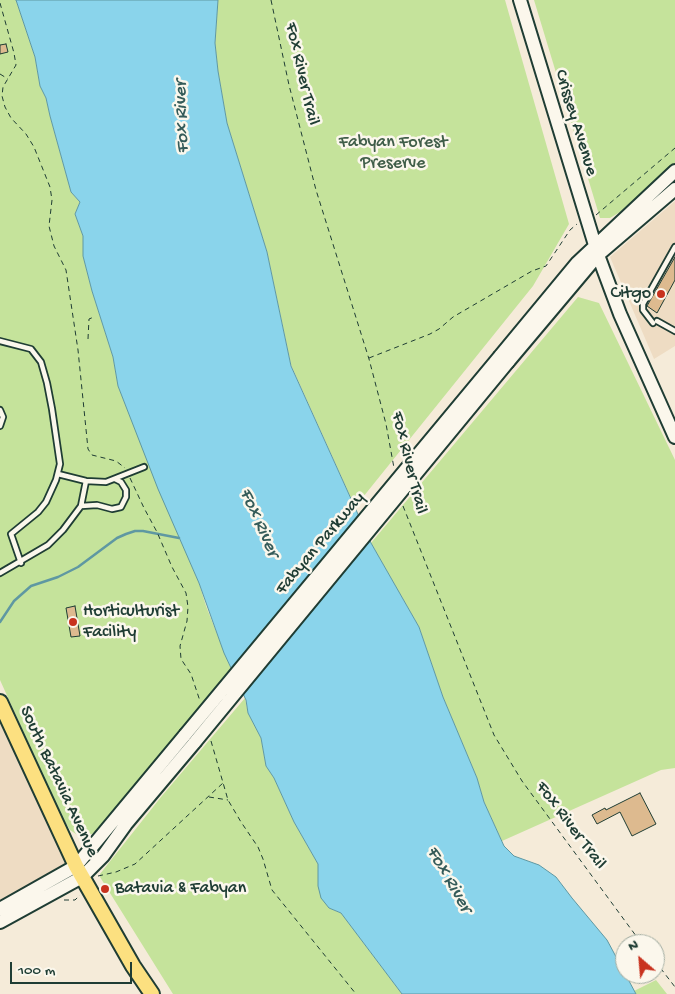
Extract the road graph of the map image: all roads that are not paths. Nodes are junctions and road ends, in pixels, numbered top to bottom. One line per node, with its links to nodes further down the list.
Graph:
1 (520, 0): 5 (main road, Crissey Avenue)
2 (675, 171): 5 (main road)
3 (675, 189): 5 (main road)
4 (675, 247): 6 (lane)
5 (596, 251): 10 (main road, Crissey Avenue); 19 (main road, Fabyan Parkway, bridge)
6 (675, 331)
7 (0, 341): 12 (lane)
8 (0, 410): 9 (lane)
9 (0, 426)
10 (675, 436)
11 (144, 467): 13 (lane)
12 (58, 474): 14 (lane); 16 (lane)
13 (114, 479): 14 (lane); 15 (lane)
14 (86, 481): 15 (lane)
15 (81, 506): 16 (lane)
16 (21, 562): 17 (lane)
17 (0, 573)
18 (0, 702): 19 (main road, South Batavia Avenue)
19 (79, 872): 20 (main road); 21 (main road); 22 (main road, South Batavia Avenue)
20 (0, 909)
21 (0, 922)
22 (152, 994)

